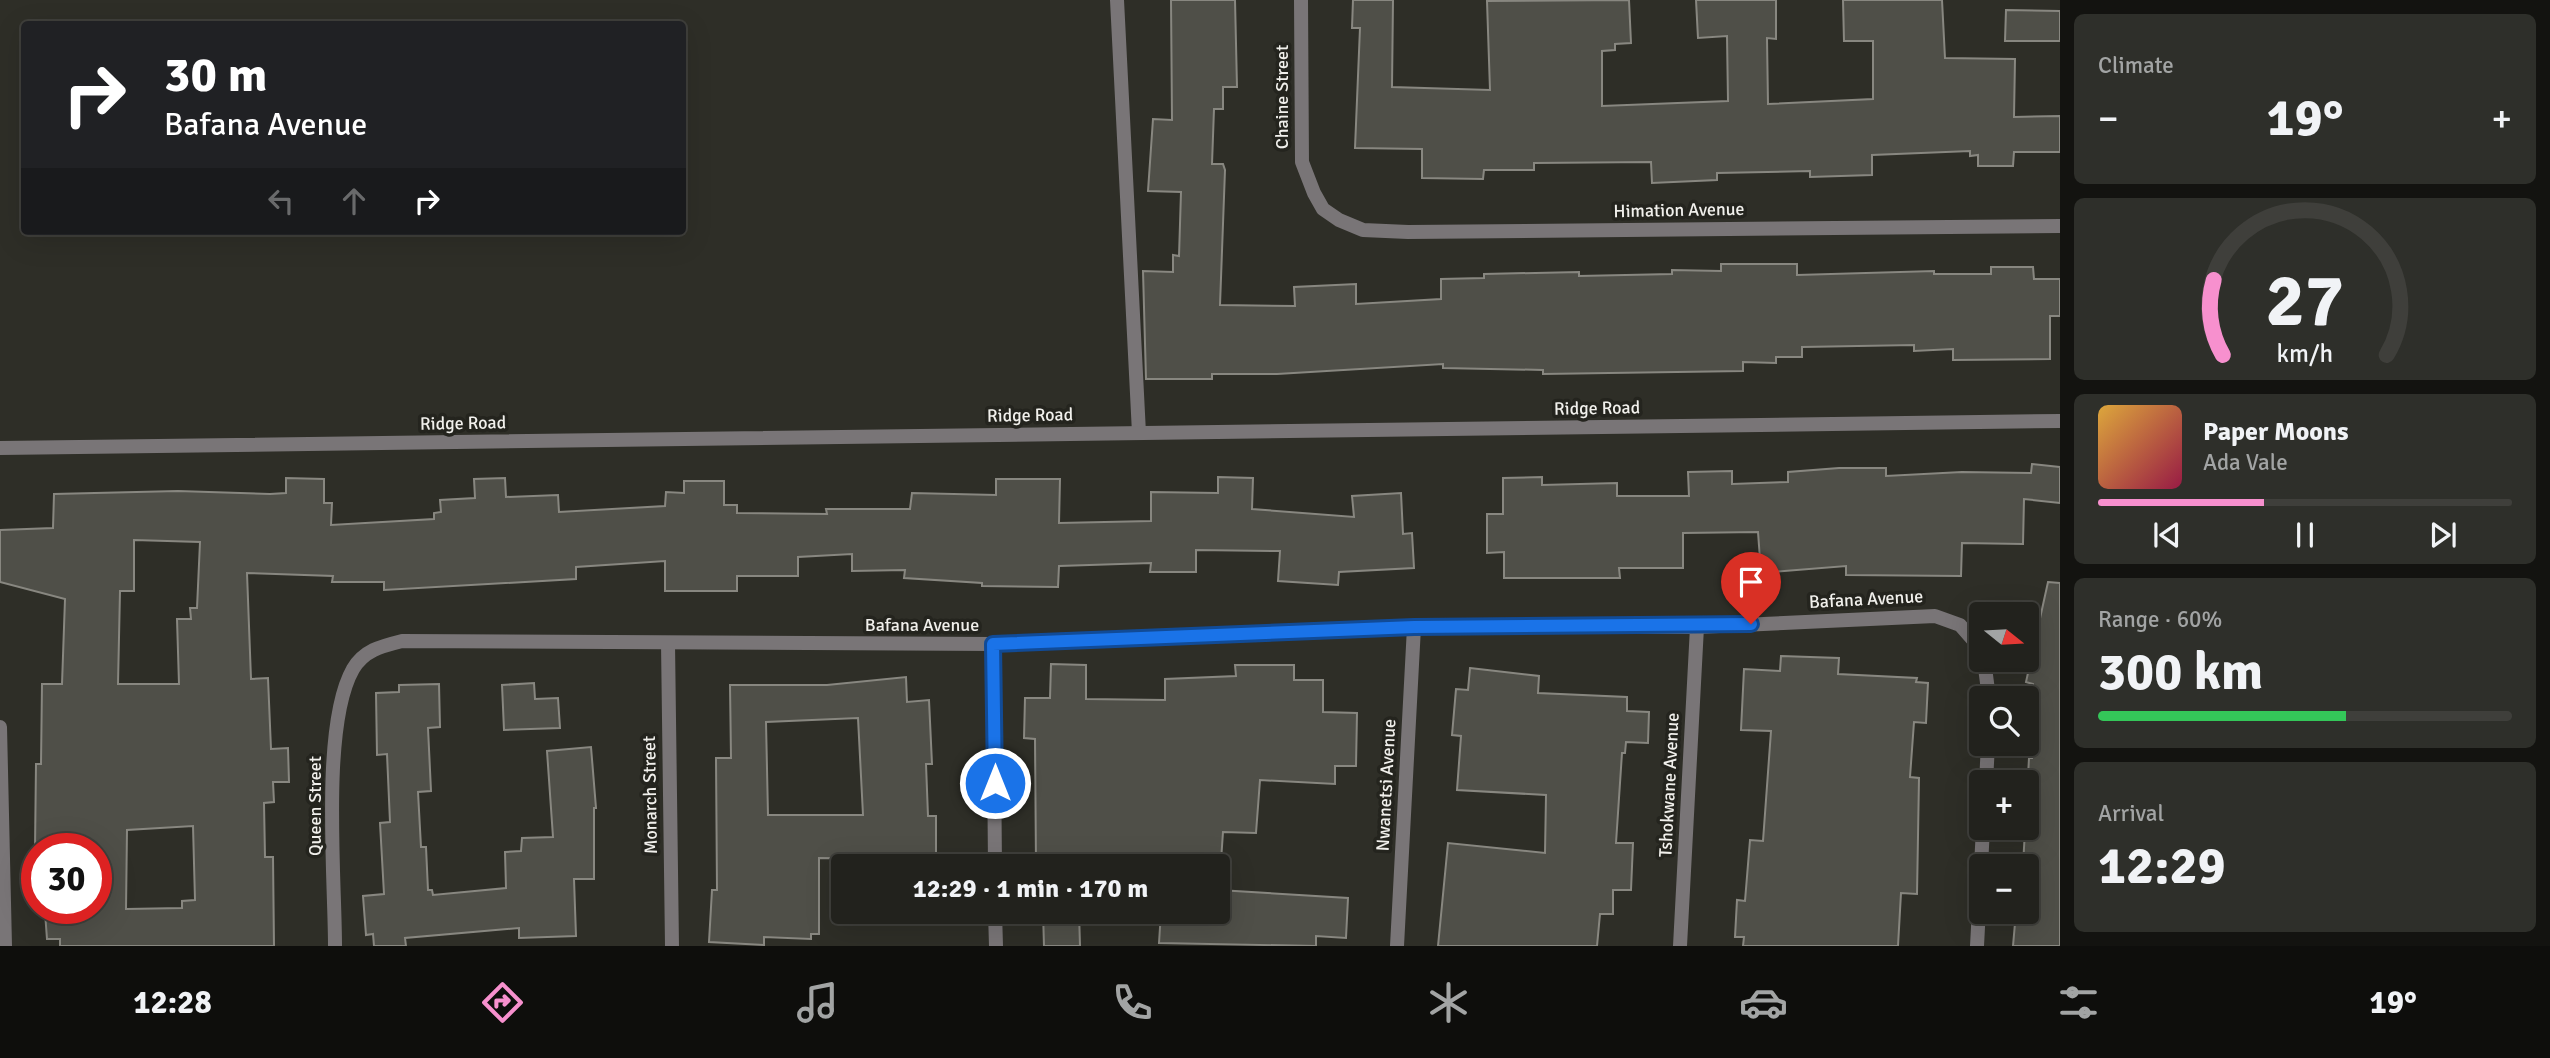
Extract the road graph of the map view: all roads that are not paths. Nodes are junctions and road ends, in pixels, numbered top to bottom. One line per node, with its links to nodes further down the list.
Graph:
1 (1117, 0): 6 (street)
2 (1301, 0): 3 (street, Chaine Street)
3 (1314, 193): 4 (street, Himation Avenue)
4 (2060, 226)
5 (2060, 421): 6 (street, Ridge Road)
6 (1139, 433): 7 (street, Ridge Road)
7 (0, 448)
8 (1414, 627): 9 (street, Bafana Avenue); 12 (street, Bafana Avenue); 22 (street, Nwanetsi Avenue)
9 (1697, 627): 10 (street, Bafana Avenue); 23 (street, Tshokwane Avenue)
10 (1969, 635)
11 (668, 643): 12 (street, Bafana Avenue); 13 (street, Bafana Avenue); 20 (street, Monarch Street)
12 (993, 644): 15 (street)
13 (353, 668): 19 (street, Queen Street)
14 (0, 727): 18 (street)
15 (995, 854)
16 (995, 924): 21 (street)
17 (1978, 924): 24 (street)
18 (5, 946)
19 (335, 946)
20 (671, 946)
21 (996, 946)
22 (1397, 946)
23 (1681, 946)
24 (1977, 946)

